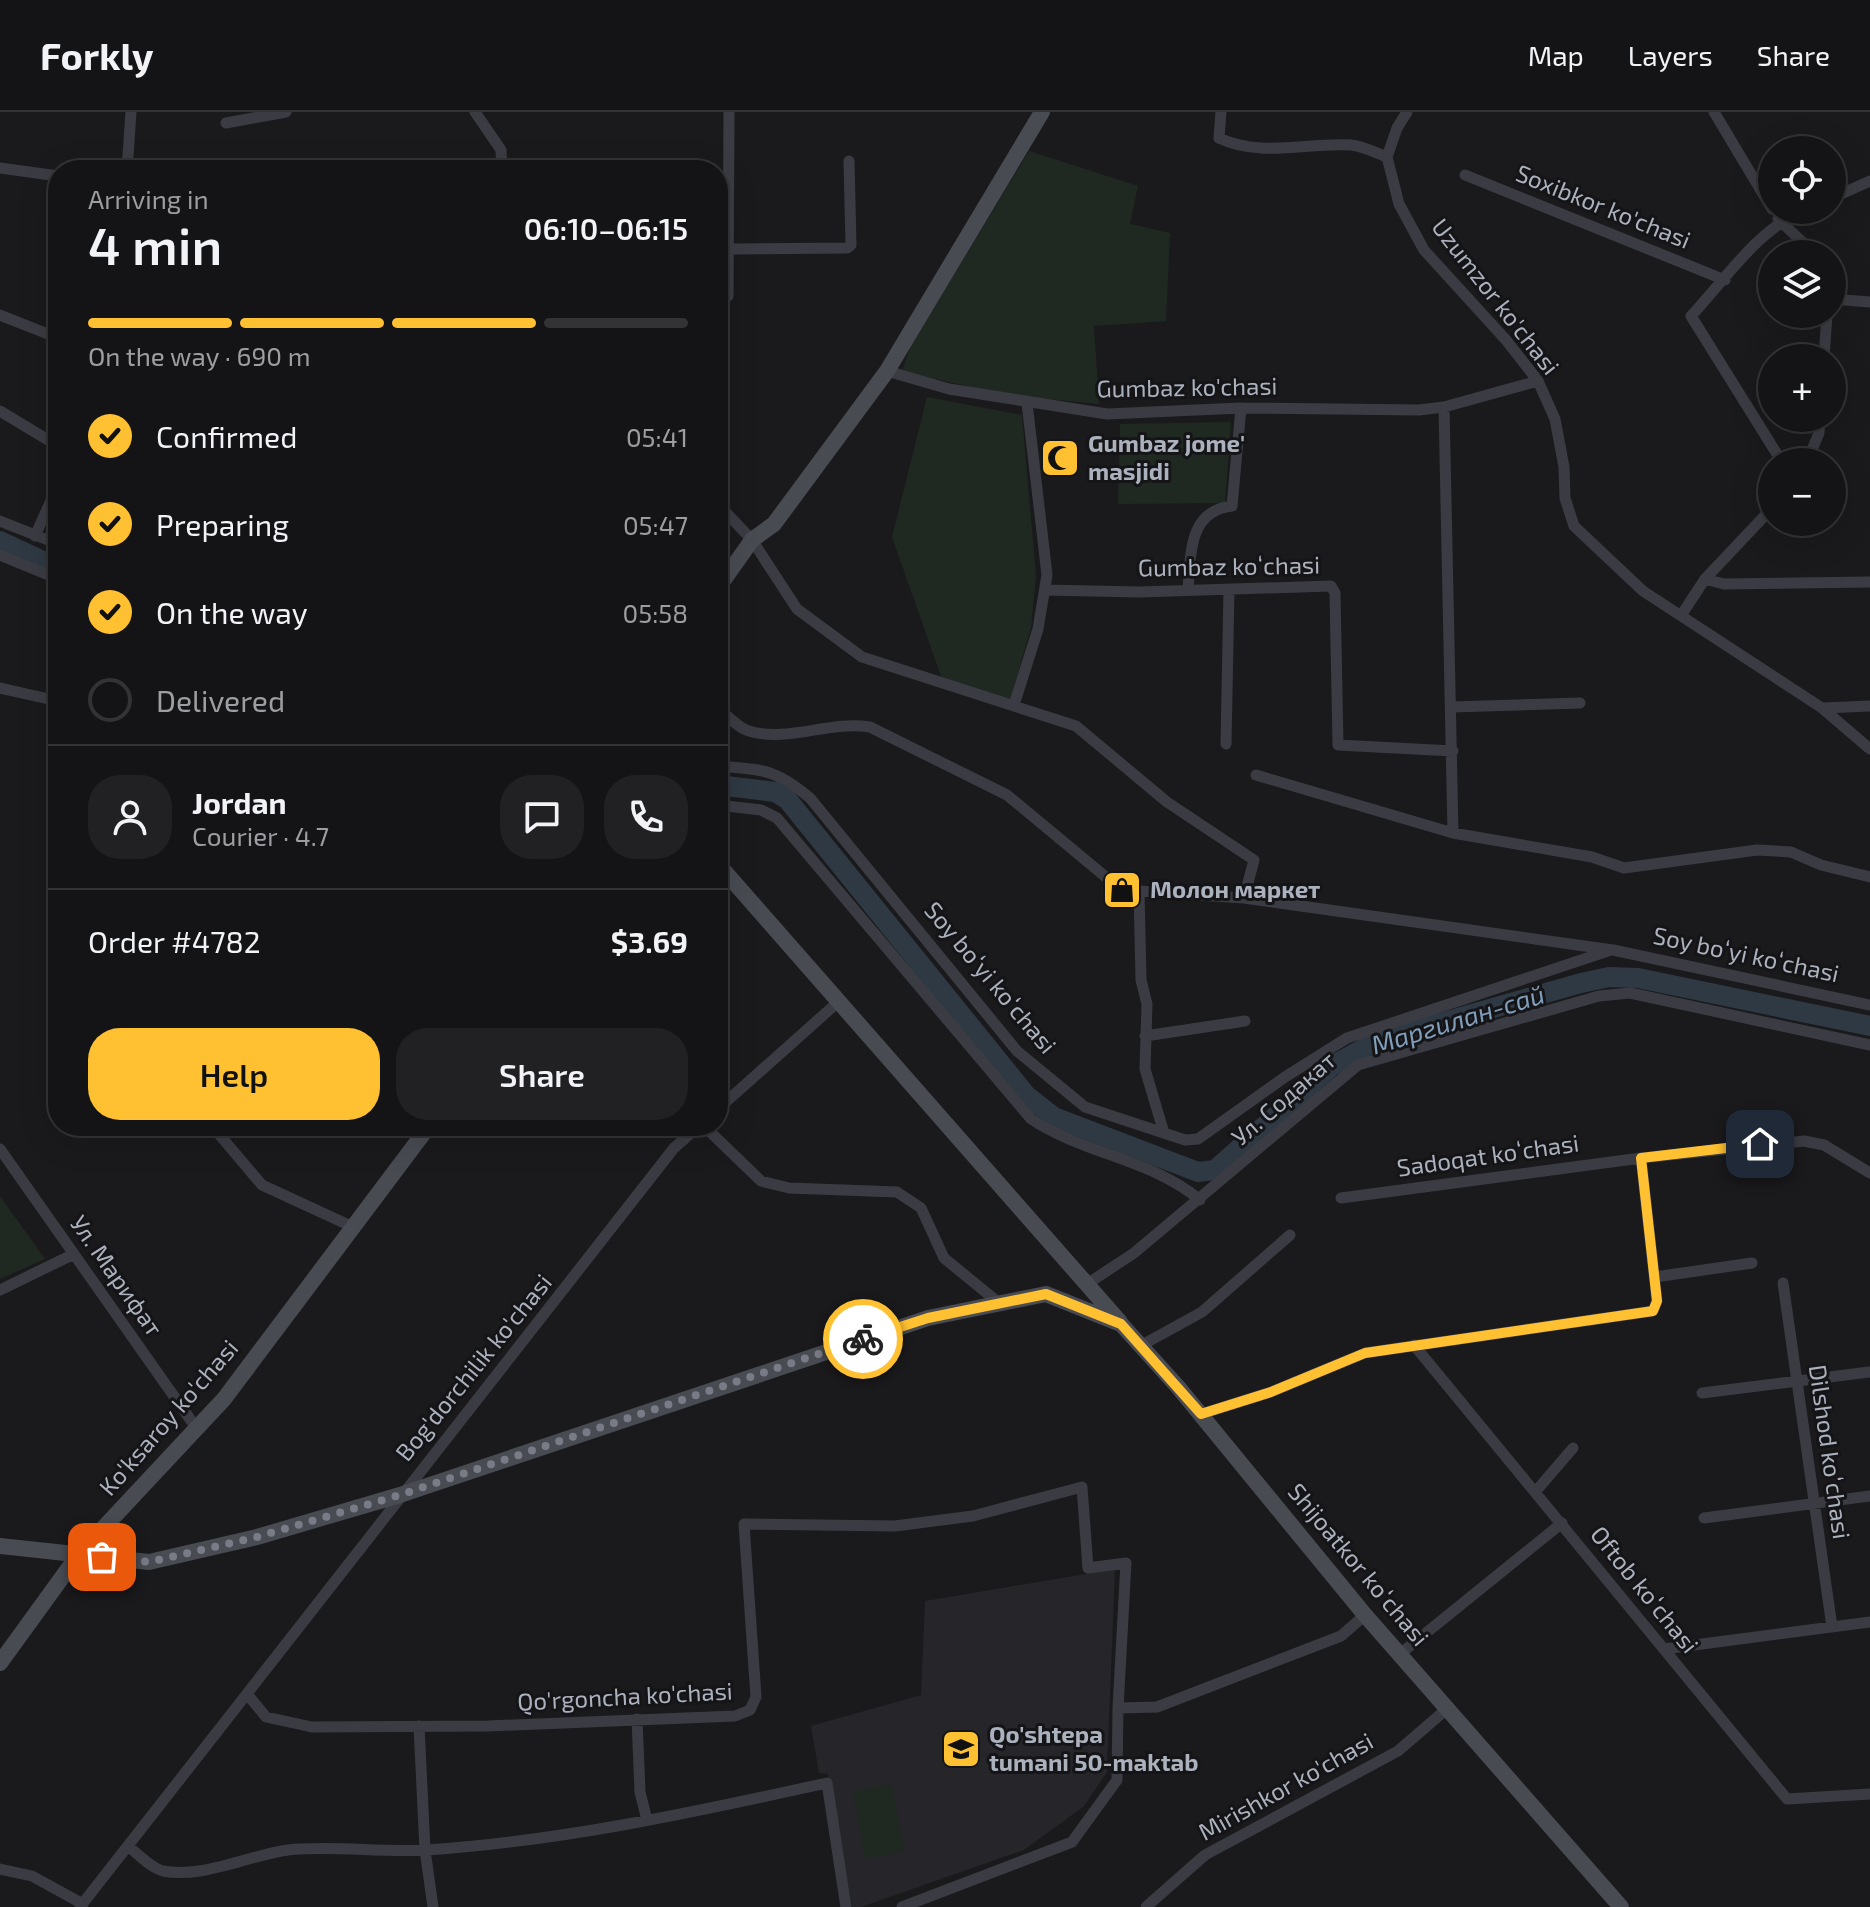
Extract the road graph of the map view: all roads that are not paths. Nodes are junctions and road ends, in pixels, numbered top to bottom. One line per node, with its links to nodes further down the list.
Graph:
1 (131, 112): 11 (street)
2 (286, 112): 9 (street)
3 (475, 112): 12 (street)
4 (729, 112): 23 (street)
5 (1042, 112): 30 (street)
6 (1221, 112): 10 (street)
7 (1407, 112): 10 (street)
8 (1714, 112): 18 (street)
9 (226, 123)
10 (1387, 157): 31 (street, Uzumzor ko'chasi)
11 (128, 160)
12 (502, 160)
13 (849, 161): 23 (street)
14 (0, 168): 15 (street)
15 (48, 175)
16 (1465, 175): 24 (street, Soxibkor ko'chasi)
17 (1870, 181): 19 (street)
18 (1758, 186)
19 (1846, 192)
20 (1780, 224): 24 (street)
21 (1782, 224): 22 (street)
22 (1800, 240)
23 (730, 249): 25 (street)
24 (1725, 280): 37 (street)
25 (728, 296)
26 (1846, 300): 27 (street)
27 (1870, 302)
28 (0, 315): 29 (street)
29 (48, 334)
30 (887, 371): 32 (street, Gumbaz ko'chasi); 43 (street)
31 (1538, 381): 33 (street, Gumbaz ko'chasi); 53 (street, Uzumzor ko'chasi)
32 (1027, 403): 34 (street, Gumbaz ko'chasi); 51 (street)
33 (1444, 407): 34 (street, Gumbaz ko'chasi); 59 (street)
34 (1241, 408): 52 (street)
35 (0, 411): 36 (street)
36 (48, 440)
37 (1773, 448)
38 (48, 507): 42 (street)
39 (728, 515): 43 (street)
40 (0, 521): 42 (street)
41 (1758, 523): 48 (street)
42 (35, 536): 44 (street)
43 (752, 540): 46 (street); 57 (street)
44 (48, 541)
45 (0, 555): 47 (street)
46 (728, 574)
47 (48, 575)
48 (1705, 579): 49 (street); 53 (street)
49 (1870, 582)
50 (1229, 589): 52 (street, Gumbaz koʻchasi); 62 (street); 64 (street, Gumbaz koʻchasi)
51 (1045, 590): 52 (street, Gumbaz koʻchasi); 57 (street)
52 (1188, 590)
53 (1682, 614): 60 (street, Uzumzor ko'chasi)
54 (0, 688): 55 (street)
55 (48, 699)
56 (1580, 703): 59 (street)
57 (1014, 705): 72 (street)
58 (1870, 706): 60 (street)
59 (1452, 707): 64 (street)
60 (1822, 708): 63 (street, Uzumzor ko'chasi)
61 (728, 716): 71 (street, Soy boʻyi koʻchasi)
62 (1226, 744)
63 (1870, 749)
64 (1453, 751): 68 (street)
65 (728, 767): 80 (street, Soy boʻyi koʻchasi)
66 (1256, 775): 68 (street)
67 (728, 806): 89 (street)
68 (1453, 833): 70 (street)
69 (728, 876): 74 (street)
70 (1870, 877)
71 (1139, 891): 72 (street, Soy boʻyi koʻchasi); 77 (street)
72 (1244, 898): 73 (street, Soy boʻyi koʻchasi)
73 (1613, 950): 75 (street, Soy boʻyi koʻchasi); 80 (street, Soy boʻyi koʻchasi)
74 (838, 1002): 79 (street); 96 (street)
75 (1870, 1005)
76 (1245, 1021): 77 (street)
77 (1145, 1036): 80 (street)
78 (1870, 1045): 89 (street, Ул. Содакат)
79 (728, 1100)
80 (1164, 1133)
81 (220, 1136): 90 (street)
82 (421, 1136): 90 (street, Ko'ksaroy ko'chasi)
83 (689, 1136): 110 (street, Bog'dorchilik ko'chasi)
84 (713, 1136): 99 (street)
85 (0, 1149): 92 (street, Ул. Марифат)
86 (1641, 1158): 87 (street, Sadoqat koʻchasi); 88 (street, Sadoqat koʻchasi); 94 (street)
87 (1870, 1173)
88 (1341, 1198)
89 (1200, 1200): 96 (street, Ул. Содакат)
90 (353, 1227): 107 (street, Ko'ksaroy ko'chasi)
91 (1290, 1235): 101 (street)
92 (74, 1254): 97 (street); 107 (street, Ул. Марифат)
93 (1752, 1263): 94 (street)
94 (1655, 1277): 102 (street)
95 (1783, 1283): 104 (street, Dilshod koʻchasi)
96 (1087, 1284): 98 (street); 100 (street)
97 (0, 1290)
98 (1039, 1295): 99 (street); 100 (street, Shijoatkor koʻchasi)
99 (999, 1303): 110 (street)
100 (1121, 1324): 101 (street, Shijoatkor koʻchasi)
101 (1142, 1345): 106 (street, Shijoatkor koʻchasi)
102 (1414, 1345): 106 (street); 109 (street, Oftob koʻchasi)
103 (1869, 1372): 104 (street)
104 (1797, 1382): 105 (street); 112 (street, Dilshod koʻchasi)
105 (1702, 1393)
106 (1201, 1414): 117 (street, Shijoatkor koʻchasi)
107 (197, 1429): 116 (street, Ko'ksaroy ko'chasi)
108 (1573, 1448): 109 (street)
109 (1536, 1491): 114 (street, Oftob koʻchasi)
110 (400, 1495): 116 (street); 123 (street, Bog'dorchilik ko'chasi)
111 (1870, 1496): 112 (street)
112 (1814, 1503): 113 (street); 119 (street, Dilshod koʻchasi)
113 (1704, 1518)
114 (1562, 1523): 120 (street, Oftob koʻchasi); 121 (street)
115 (0, 1546): 116 (street)
116 (79, 1554): 122 (street, Ko'ksaroy ko'chasi)
117 (1365, 1615): 121 (street, Shijoatkor koʻchasi); 125 (street)
118 (1870, 1622): 119 (street)
119 (1832, 1627): 120 (street)
120 (1664, 1649): 128 (street, Oftob koʻchasi)
121 (1400, 1654): 124 (street, Shijoatkor koʻchasi)
122 (0, 1663)
123 (247, 1694): 127 (street, Qo'rgoncha ko'chasi); 130 (street, Bog'dorchilik ko'chasi)
124 (1449, 1707): 137 (street, Mirishkor ko'chasi); 138 (street, Shijoatkor koʻchasi)
125 (1118, 1708): 126 (street, Qo'rgoncha ko'chasi); 136 (street, Qo'rgoncha ko'chasi)
126 (637, 1719): 127 (street, Qo'rgoncha ko'chasi); 129 (street)
127 (419, 1726): 131 (street)
128 (1870, 1794)
129 (647, 1820): 131 (street); 135 (street)
130 (128, 1846): 131 (street); 133 (street, Bog'dorchilik ko'chasi)
131 (425, 1850): 134 (street)
132 (0, 1869): 133 (street)
133 (81, 1906)
134 (433, 1907)
135 (846, 1907)
136 (902, 1907)
137 (1146, 1907)
138 (1621, 1907)

